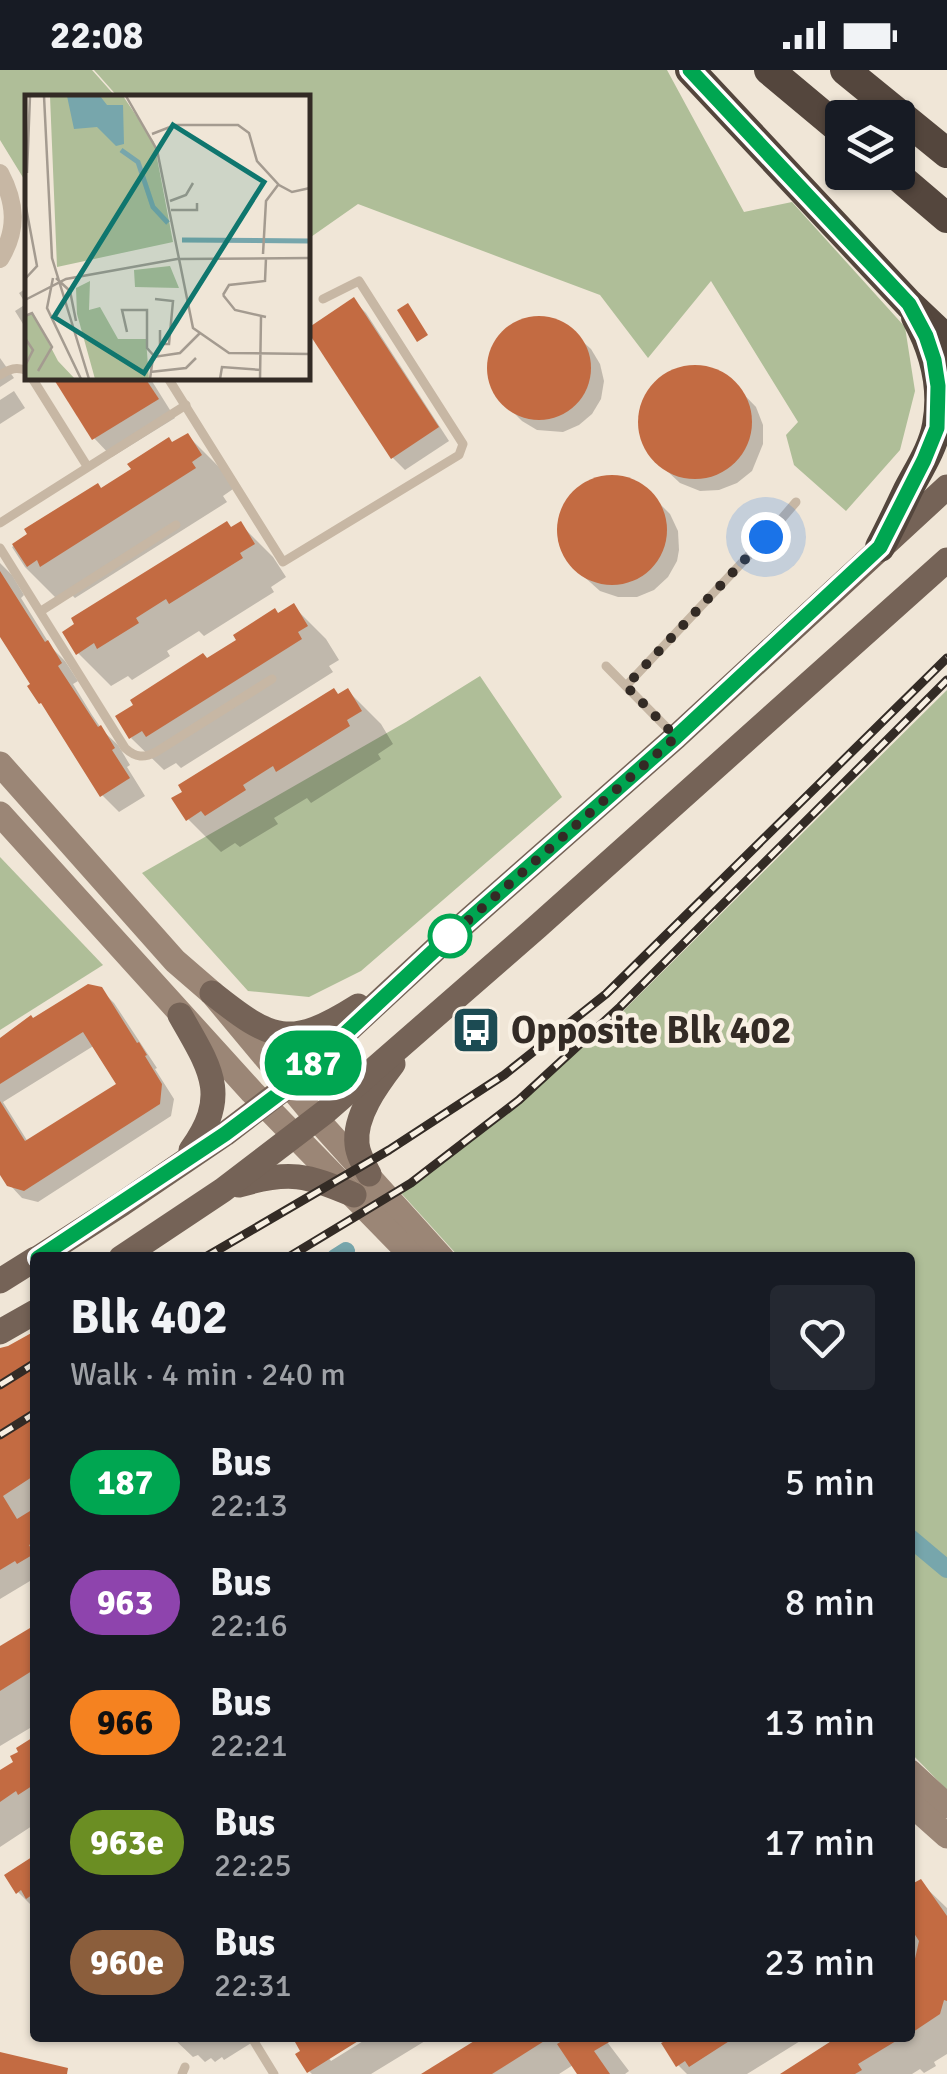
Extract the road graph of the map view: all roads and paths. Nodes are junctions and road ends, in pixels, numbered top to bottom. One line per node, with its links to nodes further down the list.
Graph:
1 (690, 70): 12 (highway)
2 (770, 70): 4 (highway)
3 (845, 70): 5 (highway)
4 (825, 116)
5 (947, 153)
6 (0, 173): 9 (street)
7 (914, 190): 8 (highway)
8 (947, 218)
9 (9, 237): 10 (street)
10 (0, 259)
11 (323, 299): 18 (lane)
12 (909, 304): 13 (highway); 24 (highway)
13 (947, 340)
14 (25, 370): 15 (lane)
15 (0, 375)
16 (33, 380): 19 (lane)
17 (169, 380): 18 (lane)
18 (186, 404): 19 (lane)
19 (87, 466): 22 (lane)
20 (947, 487): 24 (main road)
21 (796, 502): 30 (lane)
22 (2, 516)
23 (176, 526): 27 (lane)
24 (880, 547): 31 (main road)
25 (0, 548): 27 (lane)
26 (947, 560): 37 (main road)
27 (41, 611): 29 (lane)
28 (606, 666): 30 (lane)
29 (272, 679)
30 (626, 686): 31 (lane)
31 (676, 737): 34 (main road)
32 (0, 764): 35 (main road)
33 (0, 814): 36 (main road)
34 (418, 966): 35 (main road); 38 (main road)
35 (212, 994): 38 (main road)
36 (180, 1015): 39 (main road); 42 (main road)
37 (432, 1019): 40 (main road); 43 (main road)
38 (289, 1086): 39 (main road); 40 (main road)
39 (265, 1105): 41 (main road); 42 (main road)
40 (317, 1118): 41 (main road); 43 (main road)
41 (296, 1136): 43 (main road); 44 (main road)
42 (182, 1162): 45 (main road)
43 (361, 1185): 44 (main road); 47 (main road); 48 (main road)
44 (224, 1190): 46 (main road)
45 (46, 1252)
46 (130, 1252)
47 (410, 1252)
48 (435, 1252)
49 (30, 1262): 50 (main road)
50 (0, 1281)
51 (30, 1315): 52 (main road)
52 (0, 1332)
53 (915, 1777): 54 (main road)
54 (947, 1806)
55 (915, 1807): 56 (main road)
56 (947, 1836)
57 (254, 2042): 58 (lane)
58 (274, 2074)

